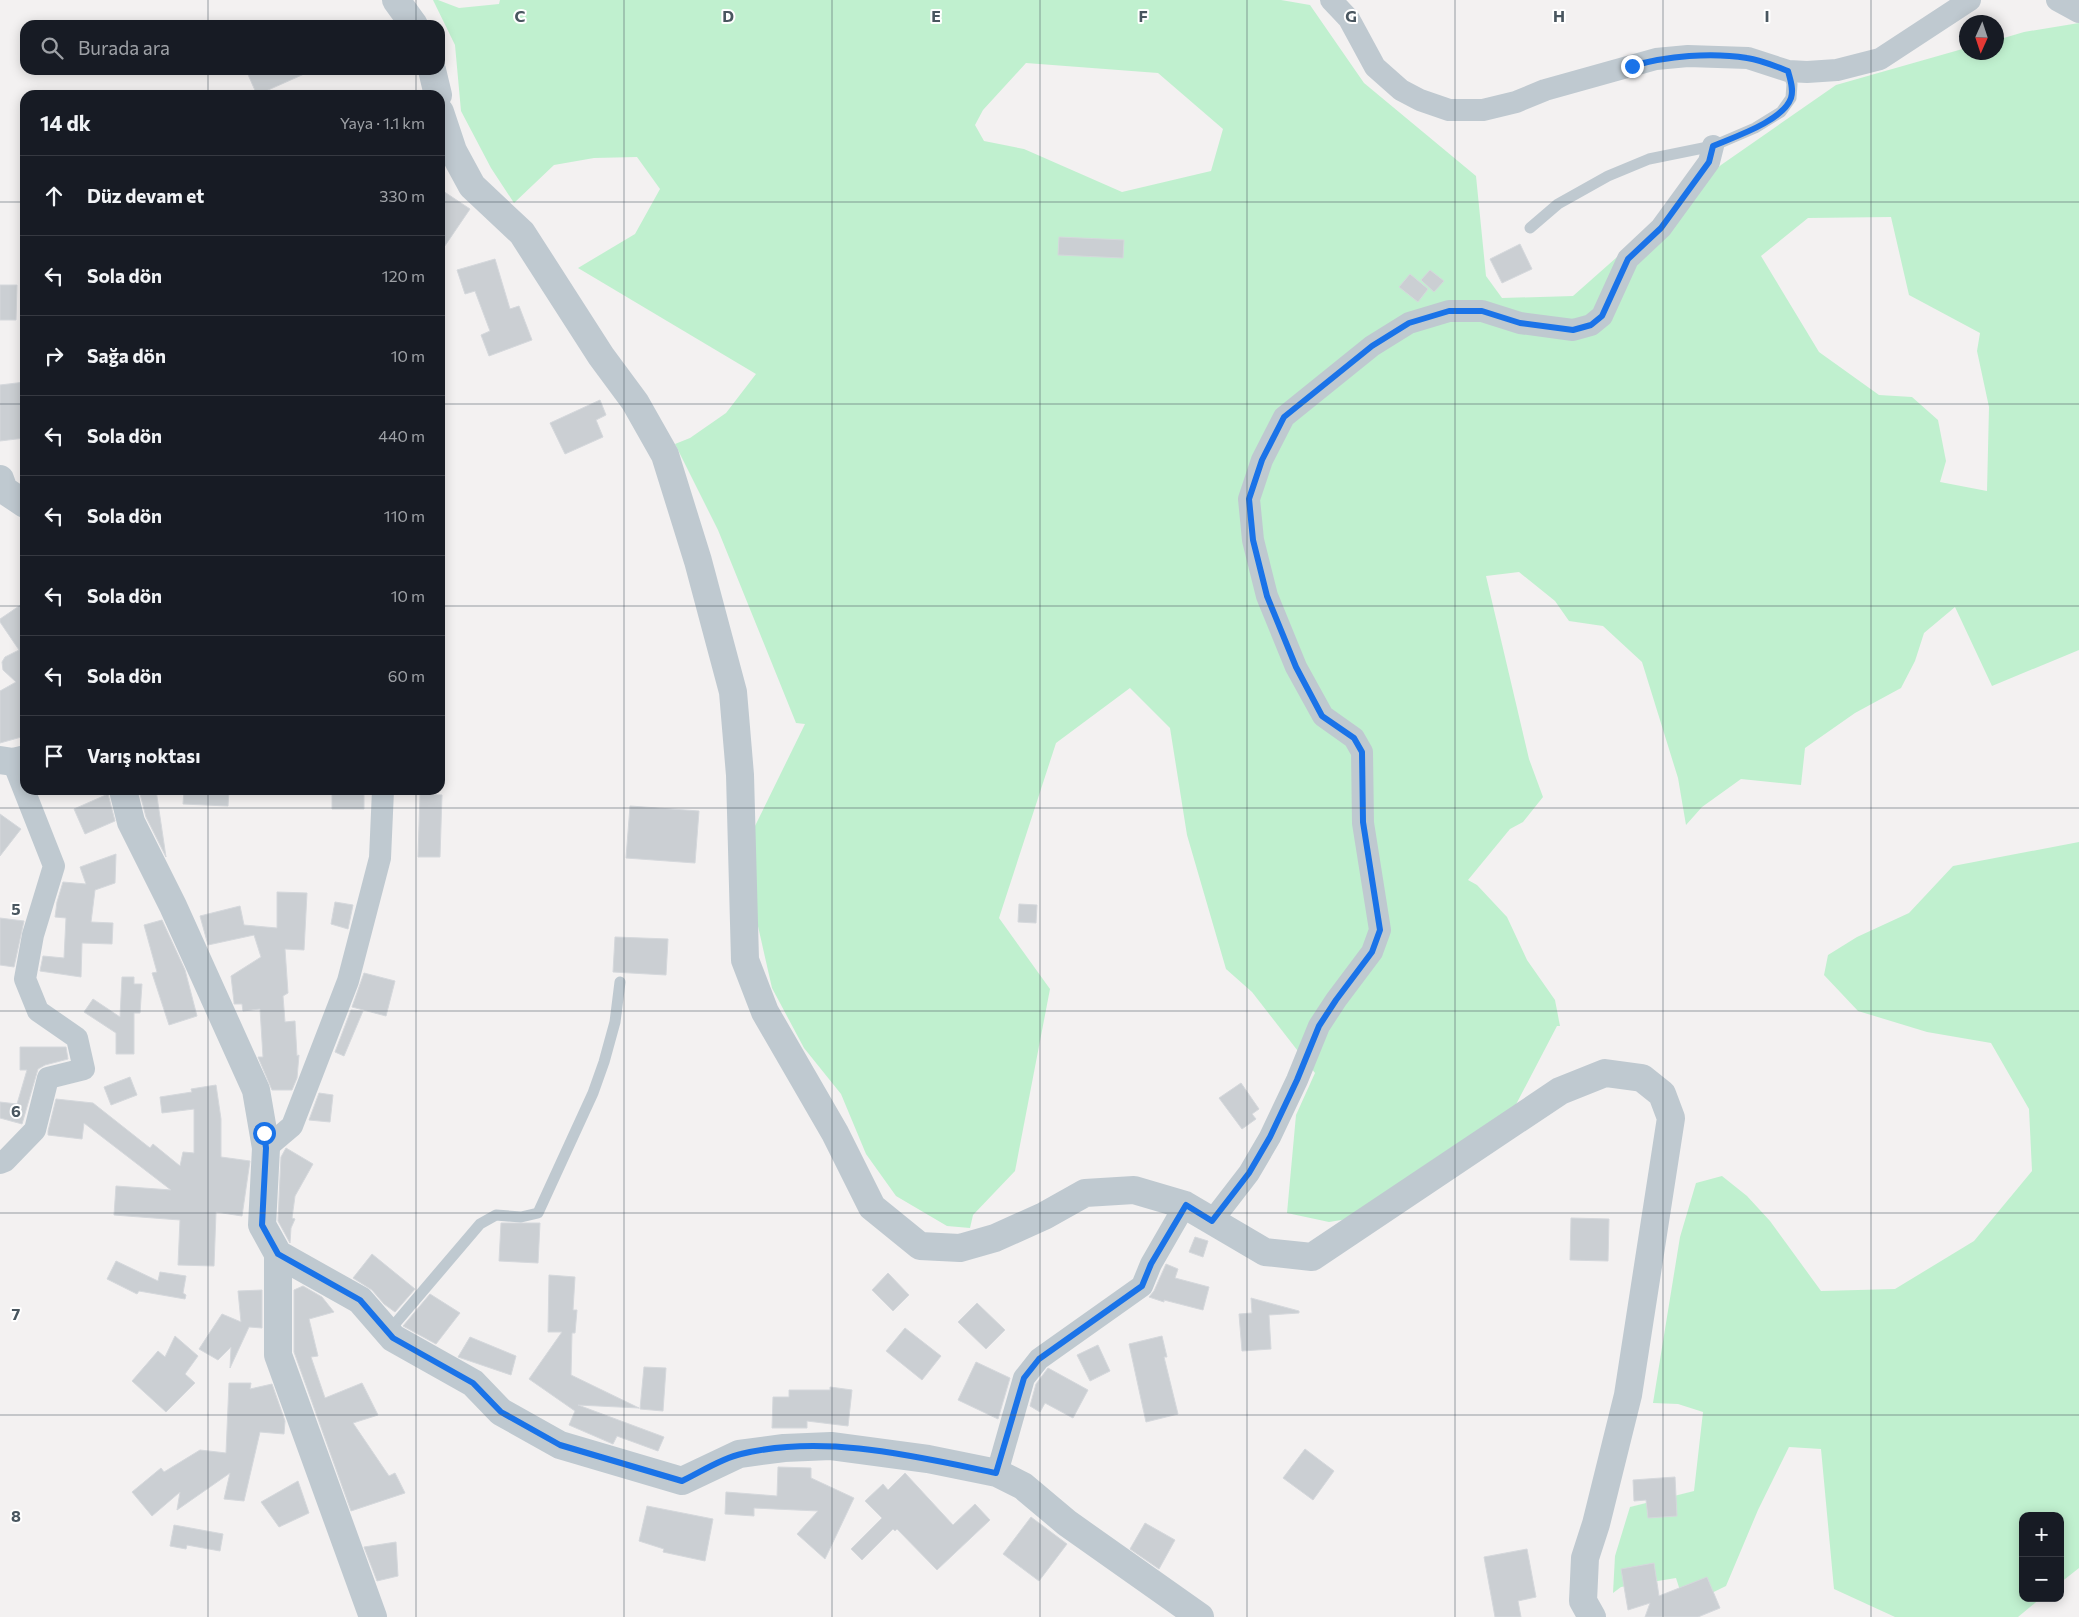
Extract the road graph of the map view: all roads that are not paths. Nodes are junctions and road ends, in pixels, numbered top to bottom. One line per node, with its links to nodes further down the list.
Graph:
1 (396, 0): 6 (street)
2 (1331, 0): 7 (street)
3 (1970, 0): 7 (street)
4 (2057, 0): 5 (street)
5 (2079, 12)
6 (410, 20)
7 (1788, 71): 11 (lane)
8 (433, 75): 9 (street)
9 (437, 90)
10 (445, 127): 21 (street)
11 (1713, 146): 12 (lane); 22 (street)
12 (1530, 228)
13 (13, 760): 14 (street)
14 (20, 778)
15 (27, 795): 20 (street)
16 (124, 795): 19 (street)
17 (383, 795): 19 (street)
18 (620, 982): 24 (lane)
19 (266, 1148): 23 (street)
20 (0, 1163)
21 (1186, 1205): 22 (street); 25 (street)
22 (1212, 1221): 28 (street)
23 (278, 1254): 24 (street); 26 (street)
24 (388, 1332): 25 (street)
25 (996, 1473): 27 (street)
26 (373, 1617)
27 (1200, 1617)
28 (1592, 1617)

